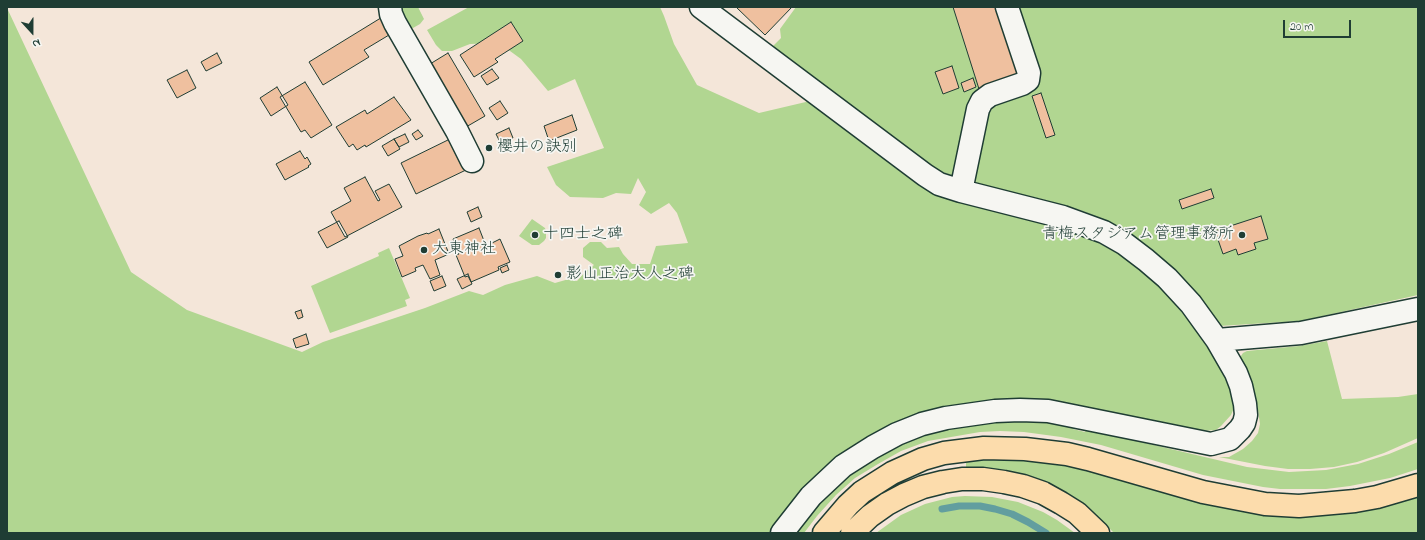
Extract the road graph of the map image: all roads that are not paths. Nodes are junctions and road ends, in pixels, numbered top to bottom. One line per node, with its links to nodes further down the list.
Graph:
1 (390, 7): 4 (street)
2 (701, 7): 5 (street)
3 (1008, 7): 5 (street)
4 (472, 161)
5 (961, 191): 7 (street)
6 (1418, 309): 7 (street)
7 (1217, 340): 9 (street)
8 (1418, 485): 10 (highway)
9 (782, 533)
10 (824, 533)
11 (852, 533): 12 (highway)
12 (1098, 533)

